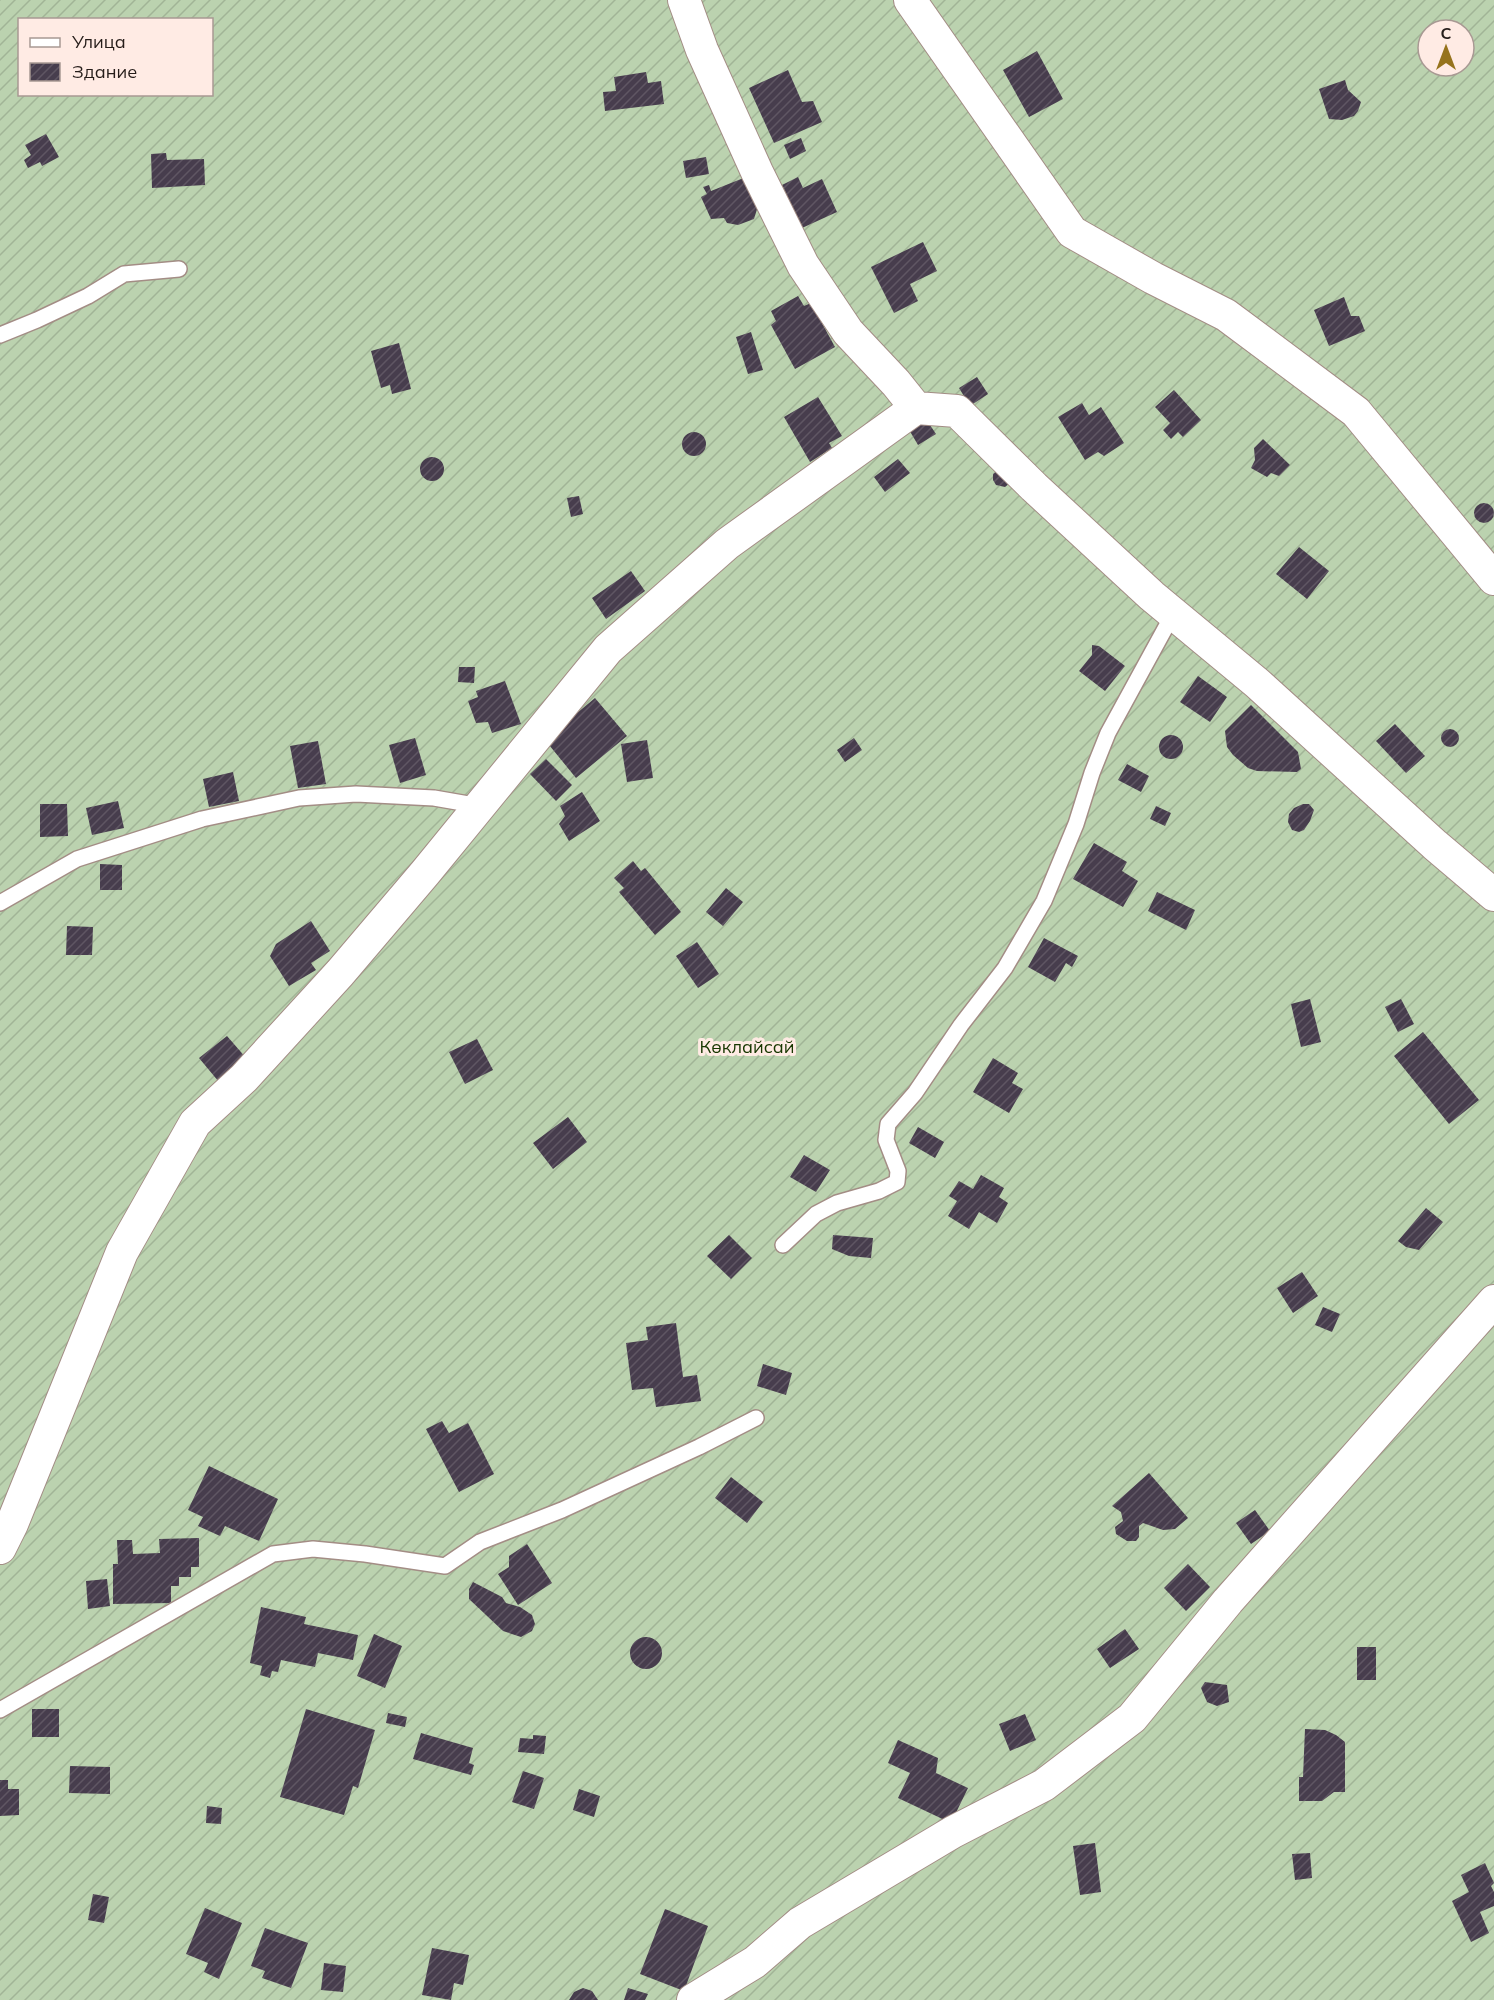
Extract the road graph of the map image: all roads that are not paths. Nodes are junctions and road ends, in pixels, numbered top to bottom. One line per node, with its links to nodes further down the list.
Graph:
1 (684, 0): 5 (street)
2 (910, 0): 6 (street)
3 (179, 269): 4 (lane)
4 (0, 335)
5 (916, 408): 7 (street); 8 (street)
6 (1494, 579)
7 (1173, 614): 9 (street); 11 (lane)
8 (480, 806): 10 (lane); 14 (street)
9 (1494, 895)
10 (0, 903)
11 (783, 1245)
12 (1494, 1301): 16 (street)
13 (756, 1418): 15 (lane)
14 (0, 1548)
15 (0, 1710)
16 (693, 2000)

